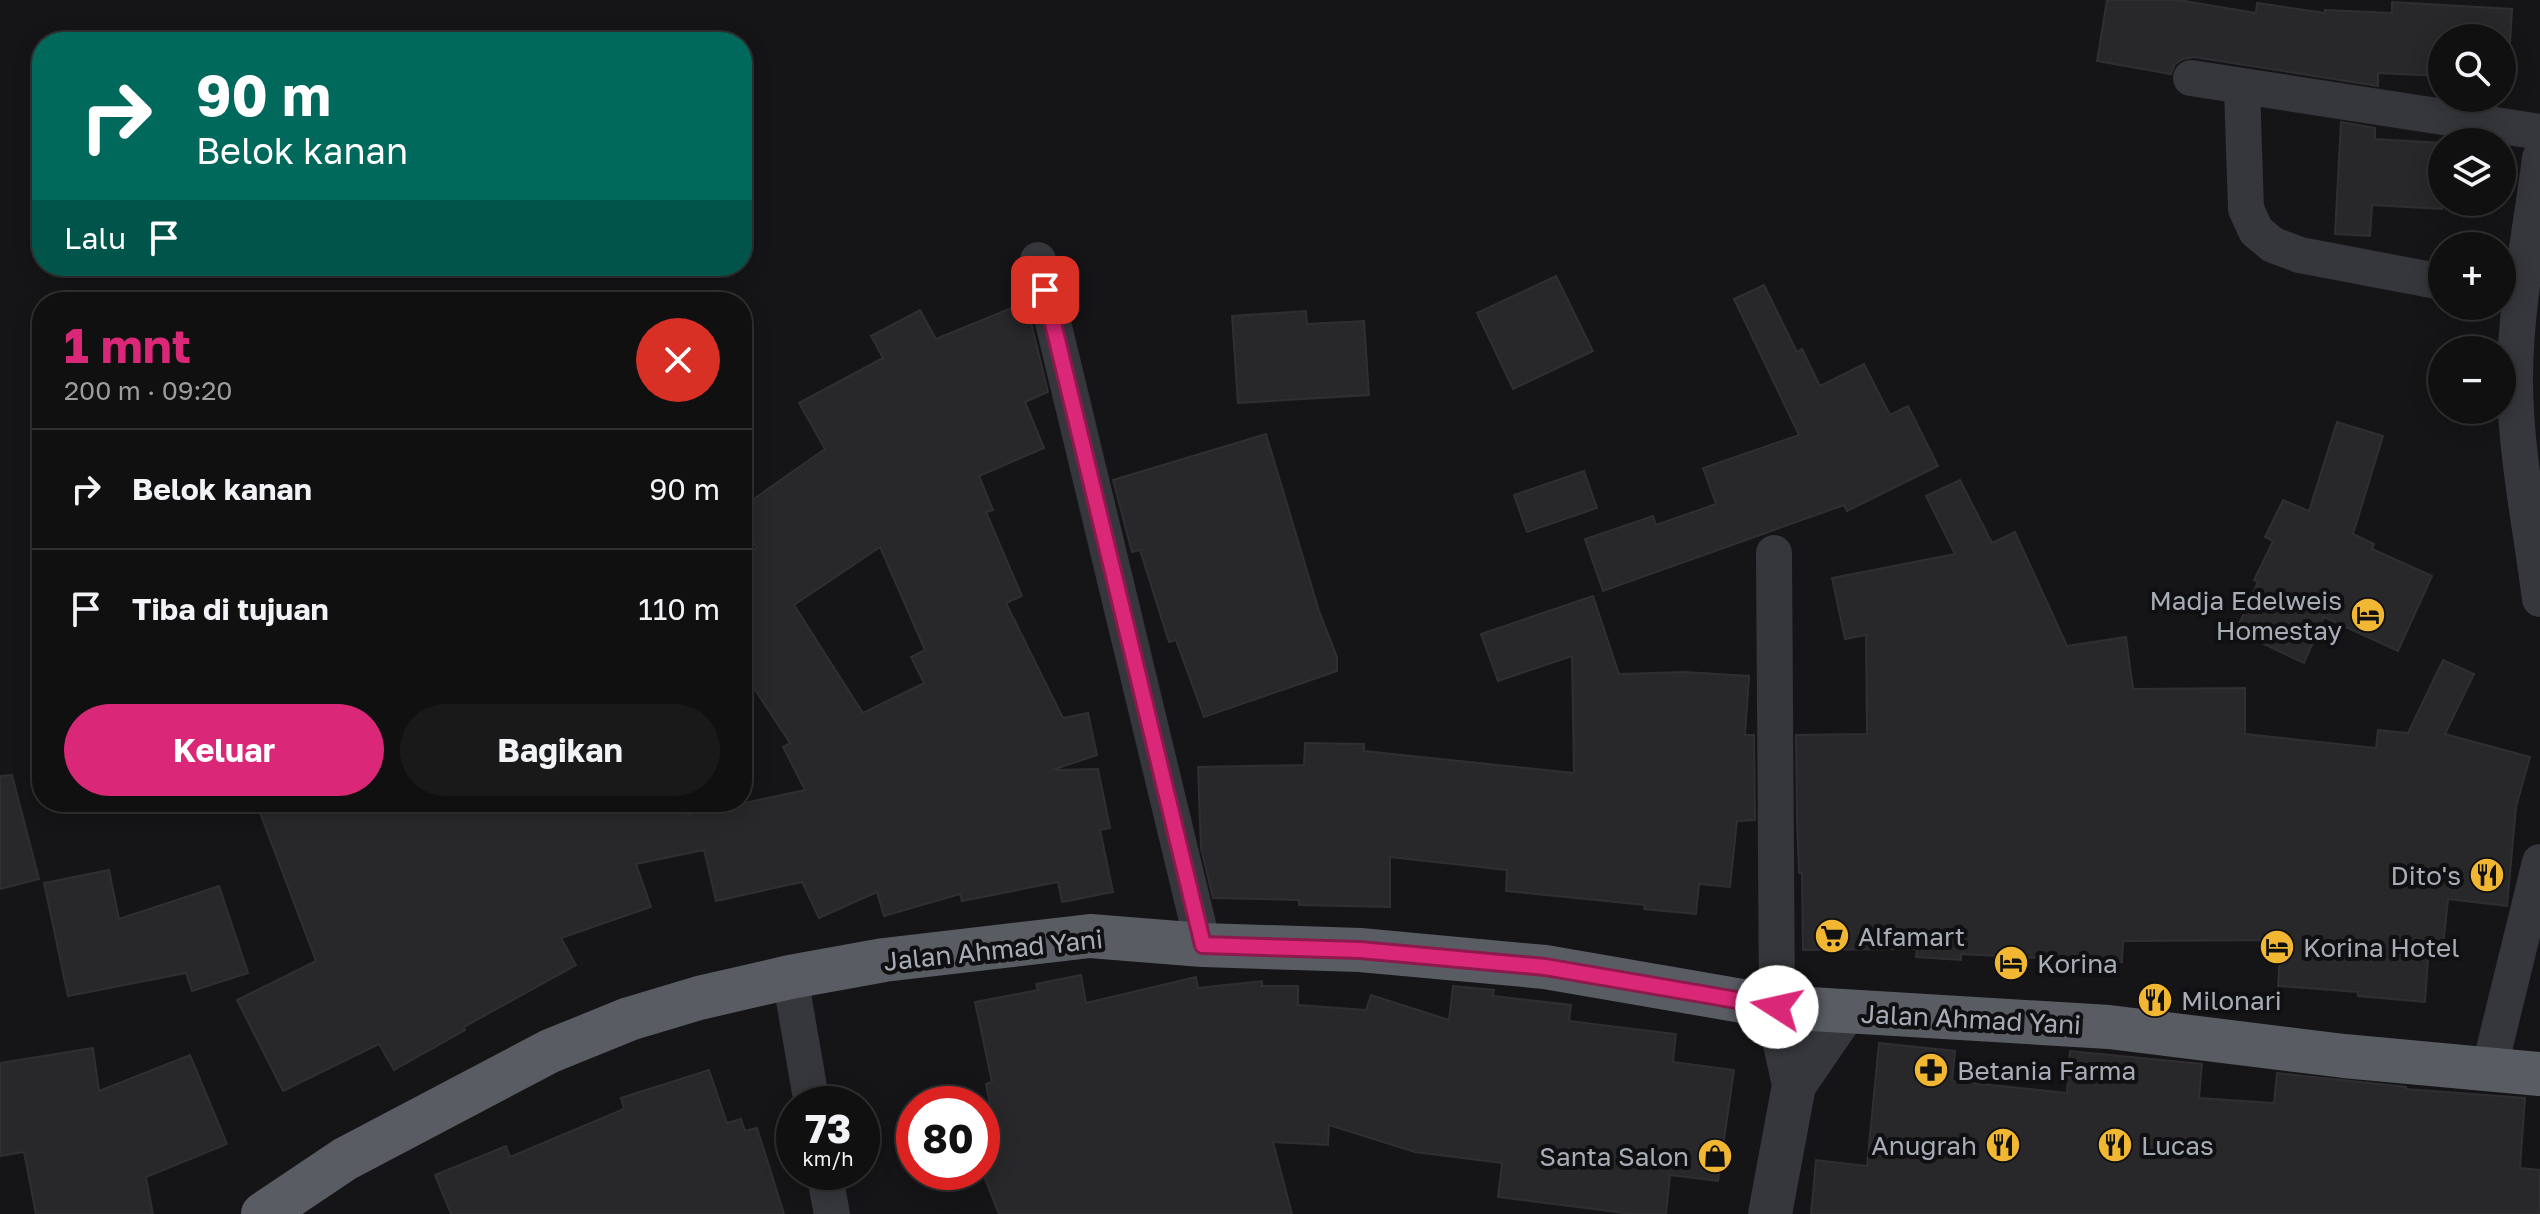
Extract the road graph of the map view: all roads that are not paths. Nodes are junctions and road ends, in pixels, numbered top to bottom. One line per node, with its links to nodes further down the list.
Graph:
1 (2191, 78): 2 (street)
2 (2242, 88): 3 (street); 7 (street)
3 (2540, 132)
4 (2540, 158): 6 (street)
5 (1038, 260): 12 (street)
6 (2516, 276)
7 (2428, 279)
8 (2513, 320): 10 (street)
9 (1774, 553): 14 (street)
10 (2540, 599)
11 (2540, 862): 16 (street)
12 (1203, 945): 13 (highway, Jalan Ahmad Yani); 14 (highway, Jalan Ahmad Yani)
13 (790, 977): 19 (street); 21 (highway, Jalan Ahmad Yani)
14 (1777, 1007): 15 (highway, Jalan Ahmad Yani); 18 (street)
15 (1844, 1012): 16 (highway, Jalan Ahmad Yani); 18 (street)
16 (2489, 1070): 17 (highway, Jalan Ahmad Yani)
17 (2540, 1074)
18 (1794, 1085): 23 (street)
19 (809, 1086)
20 (827, 1190): 22 (street)
21 (263, 1214)
22 (832, 1214)
23 (1770, 1214)

